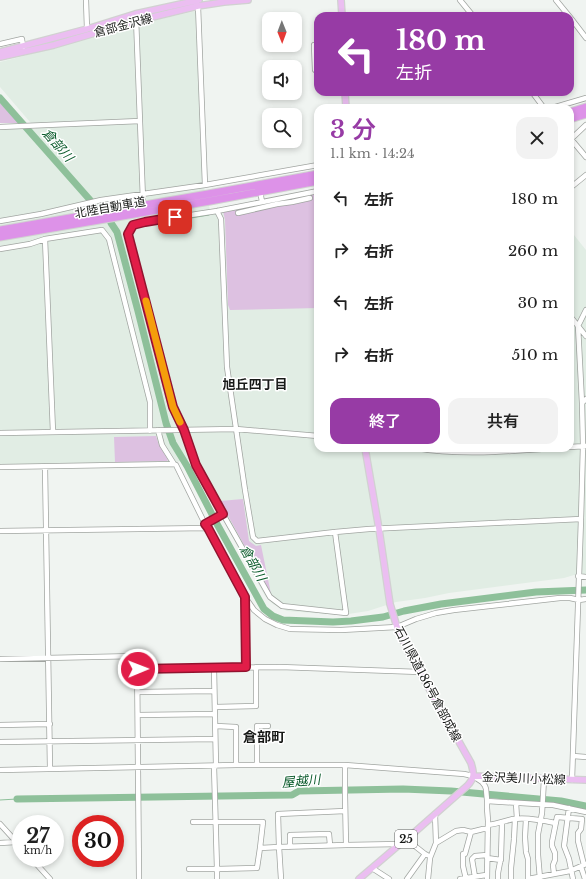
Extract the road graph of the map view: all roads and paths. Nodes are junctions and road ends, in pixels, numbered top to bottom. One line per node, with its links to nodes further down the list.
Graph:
1 (86, 0): 13 (street)
2 (248, 0): 6 (main road, 倉部金沢線)
3 (341, 0): 7 (main road)
4 (460, 0): 8 (street)
5 (556, 0): 9 (street)
6 (199, 2): 10 (main road, 倉部金沢線); 11 (main road, 倉部金沢線); 35 (street)
7 (342, 12)
8 (470, 12)
9 (566, 12)
10 (135, 14): 11 (street); 13 (main road, 倉部金沢線)
11 (136, 21): 18 (main road, 倉部金沢線); 25 (street)
12 (574, 22): 14 (street)
13 (87, 30): 16 (main road, 倉部金沢線)
14 (586, 38)
15 (0, 44): 16 (street)
16 (23, 47): 17 (main road, 倉部金沢線)
17 (0, 52)
18 (0, 57)
19 (586, 98): 20 (street)
20 (566, 104)
21 (586, 107): 22 (highway)
22 (574, 111)
23 (586, 114): 24 (highway)
24 (574, 118)
25 (140, 121): 27 (street); 39 (street)
26 (586, 125): 28 (street)
27 (0, 127)
28 (574, 135)
29 (574, 142): 30 (street)
30 (586, 157)
31 (314, 166): 35 (street)
32 (314, 175): 47 (highway, 北陸自動車道)
33 (586, 175): 36 (street)
34 (314, 182): 49 (highway, 北陸自動車道)
35 (205, 185): 39 (street)
36 (574, 185)
37 (310, 192): 38 (street); 42 (street); 44 (street)
38 (314, 192)
39 (142, 194): 41 (street); 45 (street)
40 (261, 196): 42 (street)
41 (143, 200)
42 (262, 202): 43 (street)
43 (217, 211): 56 (street); 57 (street)
44 (238, 213)
45 (0, 222): 46 (street)
46 (0, 227)
47 (0, 230)
48 (45, 239): 49 (street); 58 (street); 60 (street)
49 (1, 244)
50 (586, 310): 52 (street)
51 (574, 321): 52 (street)
52 (578, 326): 53 (street); 55 (street)
53 (586, 336)
54 (586, 399): 55 (street)
55 (582, 403): 63 (street)
56 (184, 430): 57 (street); 59 (street); 71 (street)
57 (236, 430): 62 (street); 77 (street)
58 (150, 431): 59 (street); 60 (street)
59 (160, 431): 68 (street)
60 (53, 432): 61 (street)
61 (0, 434)
62 (314, 436)
63 (584, 446): 64 (street); 72 (street)
64 (574, 447)
65 (366, 452): 74 (main road, 石川県道186号倉部成線)
66 (446, 452): 67 (street)
67 (477, 452)
68 (174, 464): 70 (street); 73 (street)
69 (0, 467): 70 (street)
70 (45, 467): 75 (street)
71 (222, 515): 73 (street); 77 (street)
72 (581, 519): 74 (street); 79 (street)
73 (207, 525): 75 (street); 80 (street)
74 (379, 529): 77 (street); 83 (main road, 石川県道186号倉部成線)
75 (47, 530): 76 (street); 84 (street)
76 (0, 531)
77 (335, 532)
78 (586, 577): 79 (street)
79 (578, 578): 81 (street)
80 (245, 597): 83 (street); 86 (street)
81 (579, 599): 82 (street); 83 (street); 104 (street)
82 (586, 599)
83 (396, 626): 90 (main road, 石川県道186号倉部成線)
84 (49, 658): 85 (street); 89 (street); 96 (street)
85 (0, 659)
86 (246, 667): 87 (street); 88 (street)
87 (256, 667): 90 (street); 93 (street)
88 (214, 668): 89 (street); 91 (street)
89 (138, 669): 92 (street)
90 (420, 672): 113 (main road, 石川県道186号倉部成線)
91 (214, 691): 92 (street); 93 (street)
92 (138, 692): 95 (street)
93 (215, 707): 94 (street)
94 (215, 714): 95 (street); 98 (street)
95 (138, 715): 101 (street)
96 (50, 724): 97 (street); 103 (street)
97 (0, 725)
98 (216, 726): 100 (street); 109 (street)
99 (268, 726): 106 (street)
100 (215, 739): 101 (street); 108 (street)
101 (138, 740): 103 (street); 110 (street)
102 (0, 742): 103 (street)
103 (50, 742): 111 (street)
104 (573, 756): 105 (street); 115 (street)
105 (586, 757)
106 (257, 765): 107 (street); 109 (street)
107 (345, 765): 113 (street); 121 (street)
108 (215, 766): 109 (street); 110 (street); 129 (street)
109 (236, 766)
110 (138, 768): 111 (street); 166 (street)
111 (50, 769): 112 (street)
112 (0, 770)
113 (473, 776): 114 (main road, 金沢美川小松線); 117 (street); 123 (main road, 金沢美川小松線 / 25)
114 (544, 779): 115 (main road, 金沢美川小松線); 119 (street)
115 (572, 780): 116 (main road, 金沢美川小松線)
116 (586, 780)
117 (487, 800): 118 (street); 133 (street)
118 (516, 803): 119 (street); 125 (street)
119 (542, 804): 120 (street); 127 (street)
120 (569, 808): 122 (street); 124 (street)
121 (345, 811): 144 (street); 145 (street)
122 (586, 812)
123 (435, 814): 138 (main road, 金沢美川小松線 / 25); 141 (street)
124 (568, 818): 131 (street); 154 (street); 159 (street)
125 (516, 819): 126 (street); 130 (street); 135 (street)
126 (526, 819): 127 (street); 136 (street)
127 (541, 819): 131 (street); 151 (street)
128 (193, 822): 129 (street)
129 (216, 822): 147 (street); 158 (street)
130 (502, 823): 133 (street); 153 (street)
131 (555, 823): 160 (street)
132 (0, 824): 137 (street)
133 (487, 827): 134 (street); 150 (street)
134 (471, 832): 141 (street); 163 (street)
135 (514, 837): 136 (street); 175 (street)
136 (525, 837): 152 (street)
137 (12, 838)
138 (406, 839): 142 (main road, 金沢美川小松線 / 25); 148 (street)
139 (12, 842): 140 (street)
140 (0, 843)
141 (436, 843): 149 (street)
142 (400, 844): 144 (street); 156 (main road, 金沢美川小松線 / 25)
143 (330, 845): 144 (street); 146 (street); 146 (street)
144 (346, 845)
145 (279, 847): 146 (street); 147 (street); 168 (street)
146 (290, 847)
147 (260, 848): 158 (street)
148 (424, 854): 149 (street); 171 (street)
149 (431, 856): 172 (street)
150 (487, 857): 153 (street); 161 (street); 162 (street)
151 (539, 858): 152 (street); 164 (street)
152 (528, 859): 176 (street)
153 (501, 860): 174 (street)
154 (584, 865): 159 (street); 178 (street)
155 (39, 867): 165 (street)
156 (372, 868): 169 (main road, 金沢美川小松線 / 25); 170 (street)
157 (189, 869): 158 (street)
158 (217, 869): 167 (street)
159 (570, 871): 160 (street); 177 (street)
160 (554, 874): 164 (street)
161 (475, 876): 162 (street); 163 (street)
162 (487, 877)
163 (466, 878): 173 (street)
164 (540, 878): 176 (street)
165 (50, 879)
166 (139, 879)
167 (217, 879)
168 (281, 879)
169 (359, 879)
170 (389, 879)
171 (407, 879)
172 (428, 879)
173 (460, 879)
174 (498, 879)
175 (512, 879)
176 (528, 879)
177 (573, 879)
178 (585, 879)

